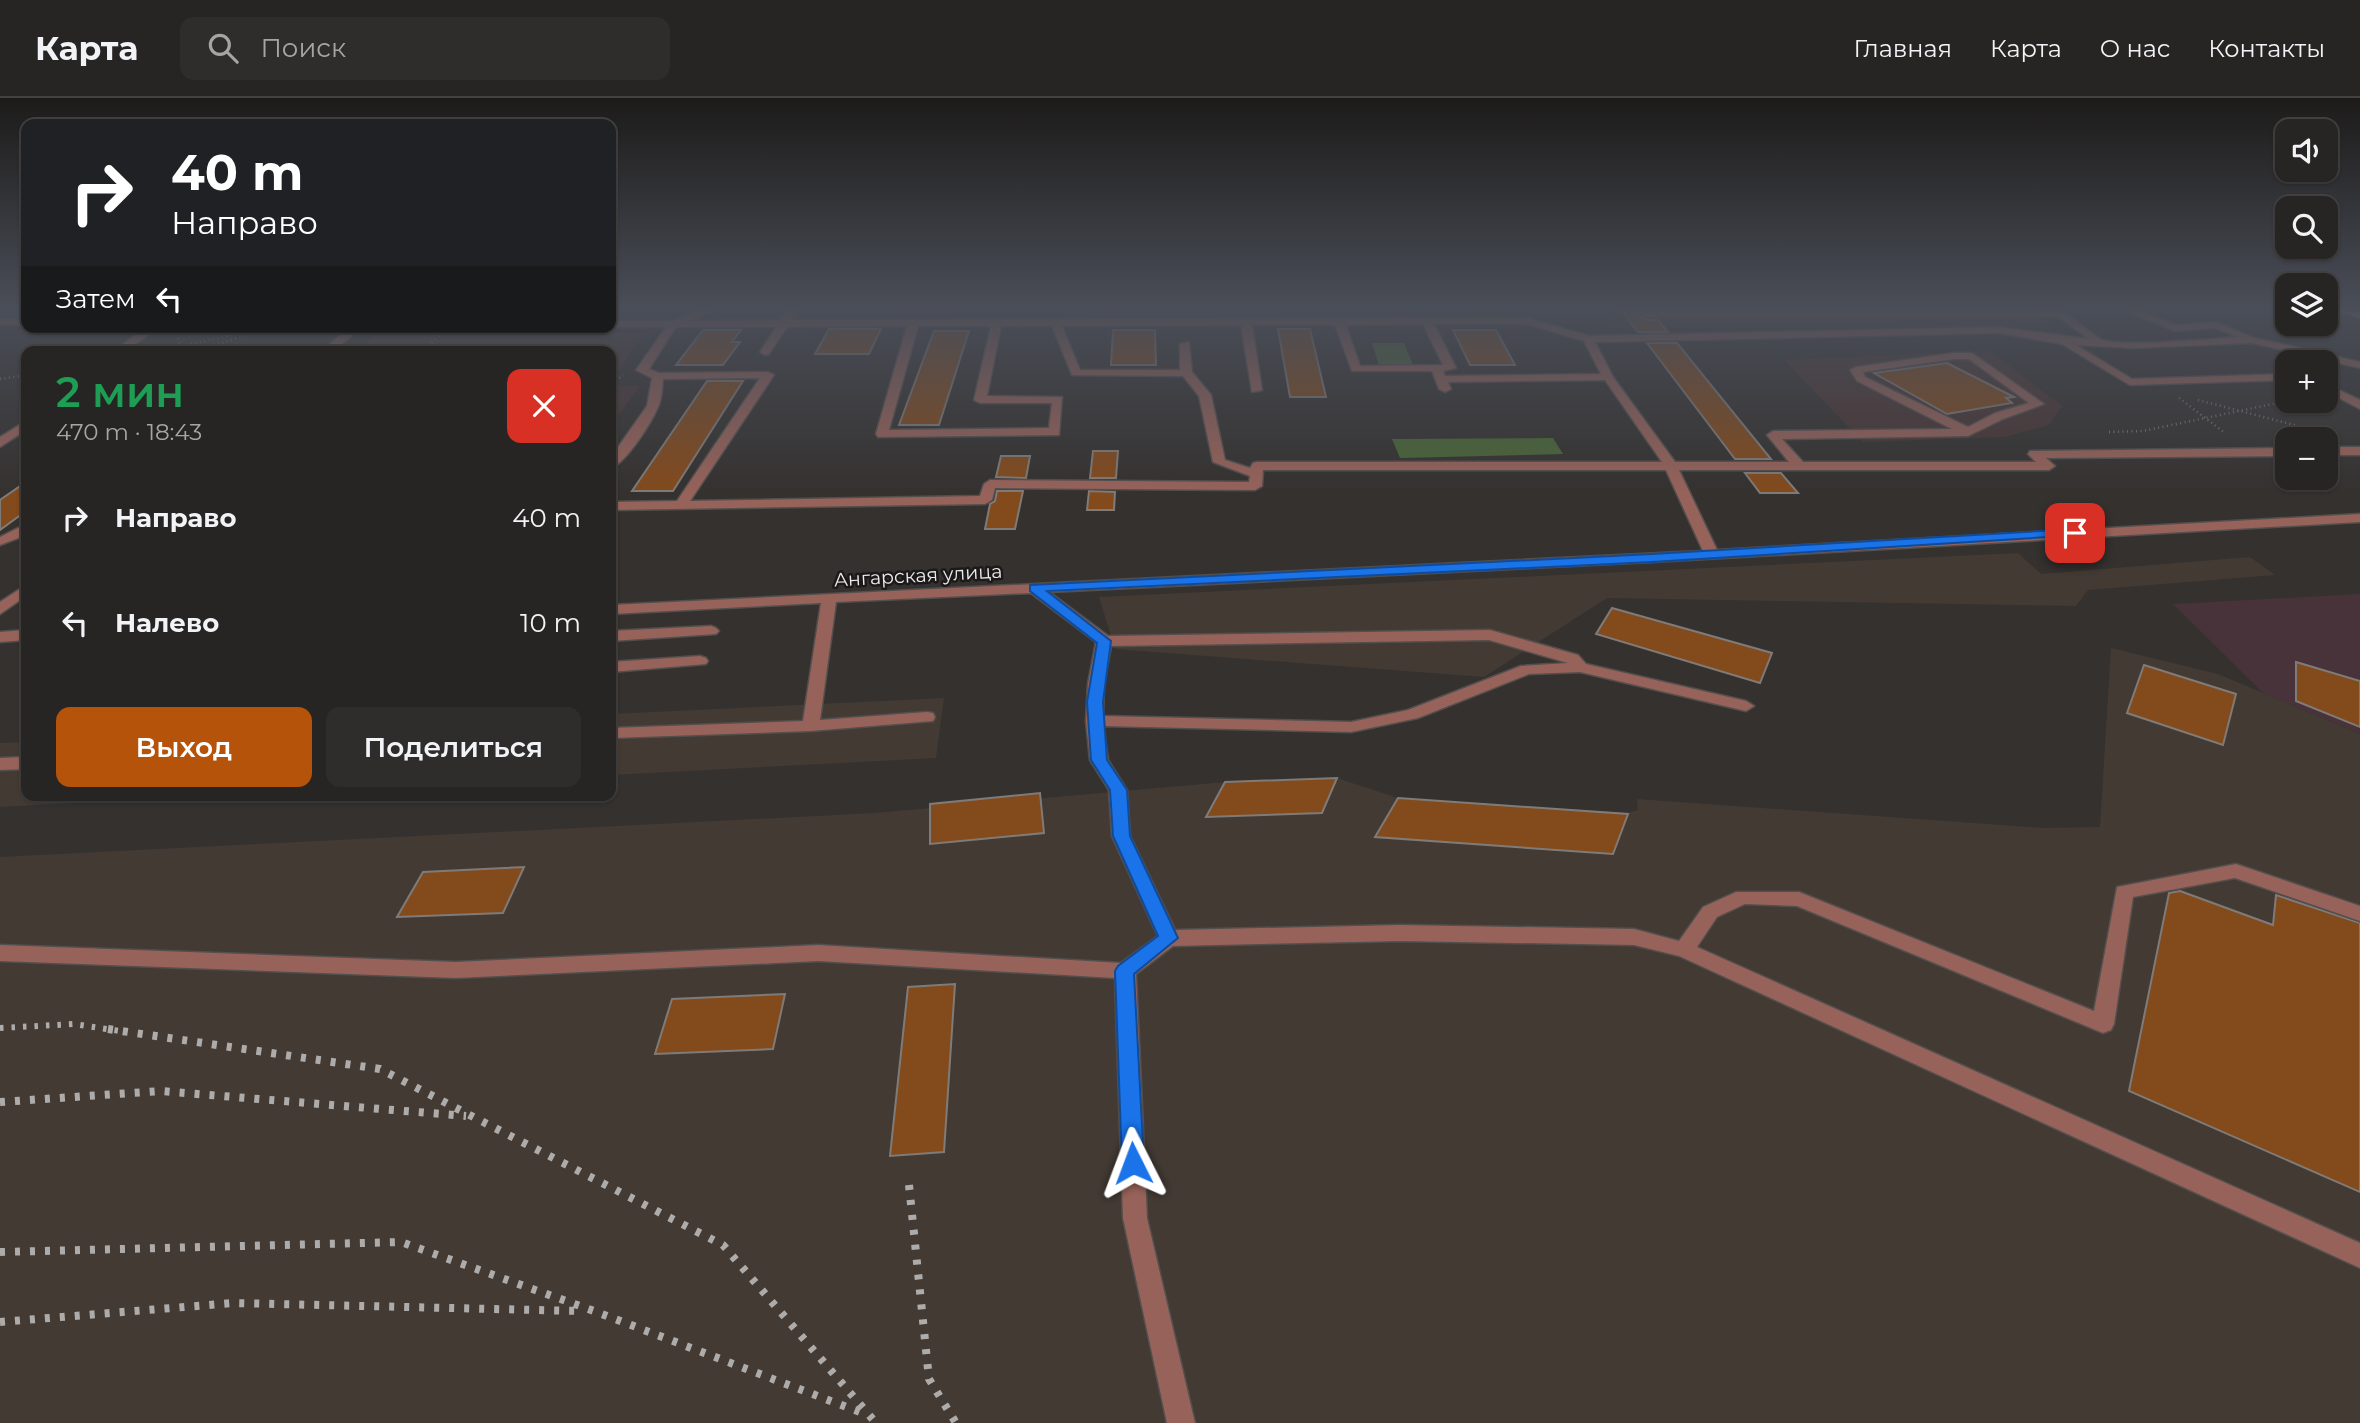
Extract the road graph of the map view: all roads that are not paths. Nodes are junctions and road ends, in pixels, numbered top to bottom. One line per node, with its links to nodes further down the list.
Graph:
1 (644, 371): 13 (street)
2 (900, 371): 3 (street)
3 (986, 371)
4 (1075, 371): 12 (street)
5 (1253, 371): 17 (street)
6 (1372, 371): 16 (street)
7 (1448, 371): 16 (street)
8 (1605, 371): 14 (street)
9 (1856, 371): 21 (street)
10 (1992, 371): 21 (street)
11 (2112, 371): 15 (street)
12 (1186, 373): 29 (street)
13 (658, 376): 26 (street); 31 (street)
14 (1608, 377): 16 (street); 27 (street)
15 (2275, 377)
16 (1441, 379)
17 (1256, 390)
18 (2338, 393): 19 (street)
19 (2360, 405)
20 (21, 428): 22 (street)
21 (1968, 432): 28 (street)
22 (0, 443)
23 (2338, 451): 24 (street)
24 (2360, 451)
25 (2275, 452): 28 (street)
26 (616, 459)
27 (1671, 466): 28 (street); 29 (street); 35 (street)
28 (1799, 466)
29 (1256, 474): 31 (street)
30 (616, 506): 31 (street)
31 (680, 506)
32 (2360, 518): 35 (street, Ангарская улица)
33 (21, 532): 34 (street)
34 (0, 541)
35 (1712, 554): 36 (street, Ангарская улица)
36 (1034, 588): 38 (street, Ангарская улица); 45 (street)
37 (21, 593): 39 (street)
38 (829, 599): 40 (street, Ангарская улица); 52 (street)
39 (0, 609)
40 (616, 609)
41 (711, 631): 44 (street)
42 (21, 635): 43 (street)
43 (0, 636)
44 (616, 636)
45 (1104, 641): 48 (street); 51 (street)
46 (699, 661): 47 (street)
47 (616, 667)
48 (1580, 667): 49 (street); 51 (street)
49 (1746, 706)
50 (927, 717): 52 (street)
51 (1094, 721): 57 (street)
52 (811, 726): 53 (street)
53 (616, 733)
54 (21, 763): 55 (street)
55 (0, 764)
56 (2360, 914): 58 (street)
57 (1169, 938): 58 (street); 60 (street)
58 (1684, 950): 61 (street)
59 (0, 953): 60 (street)
60 (1125, 971): 62 (street)
61 (2360, 1256)
62 (1181, 1423)

